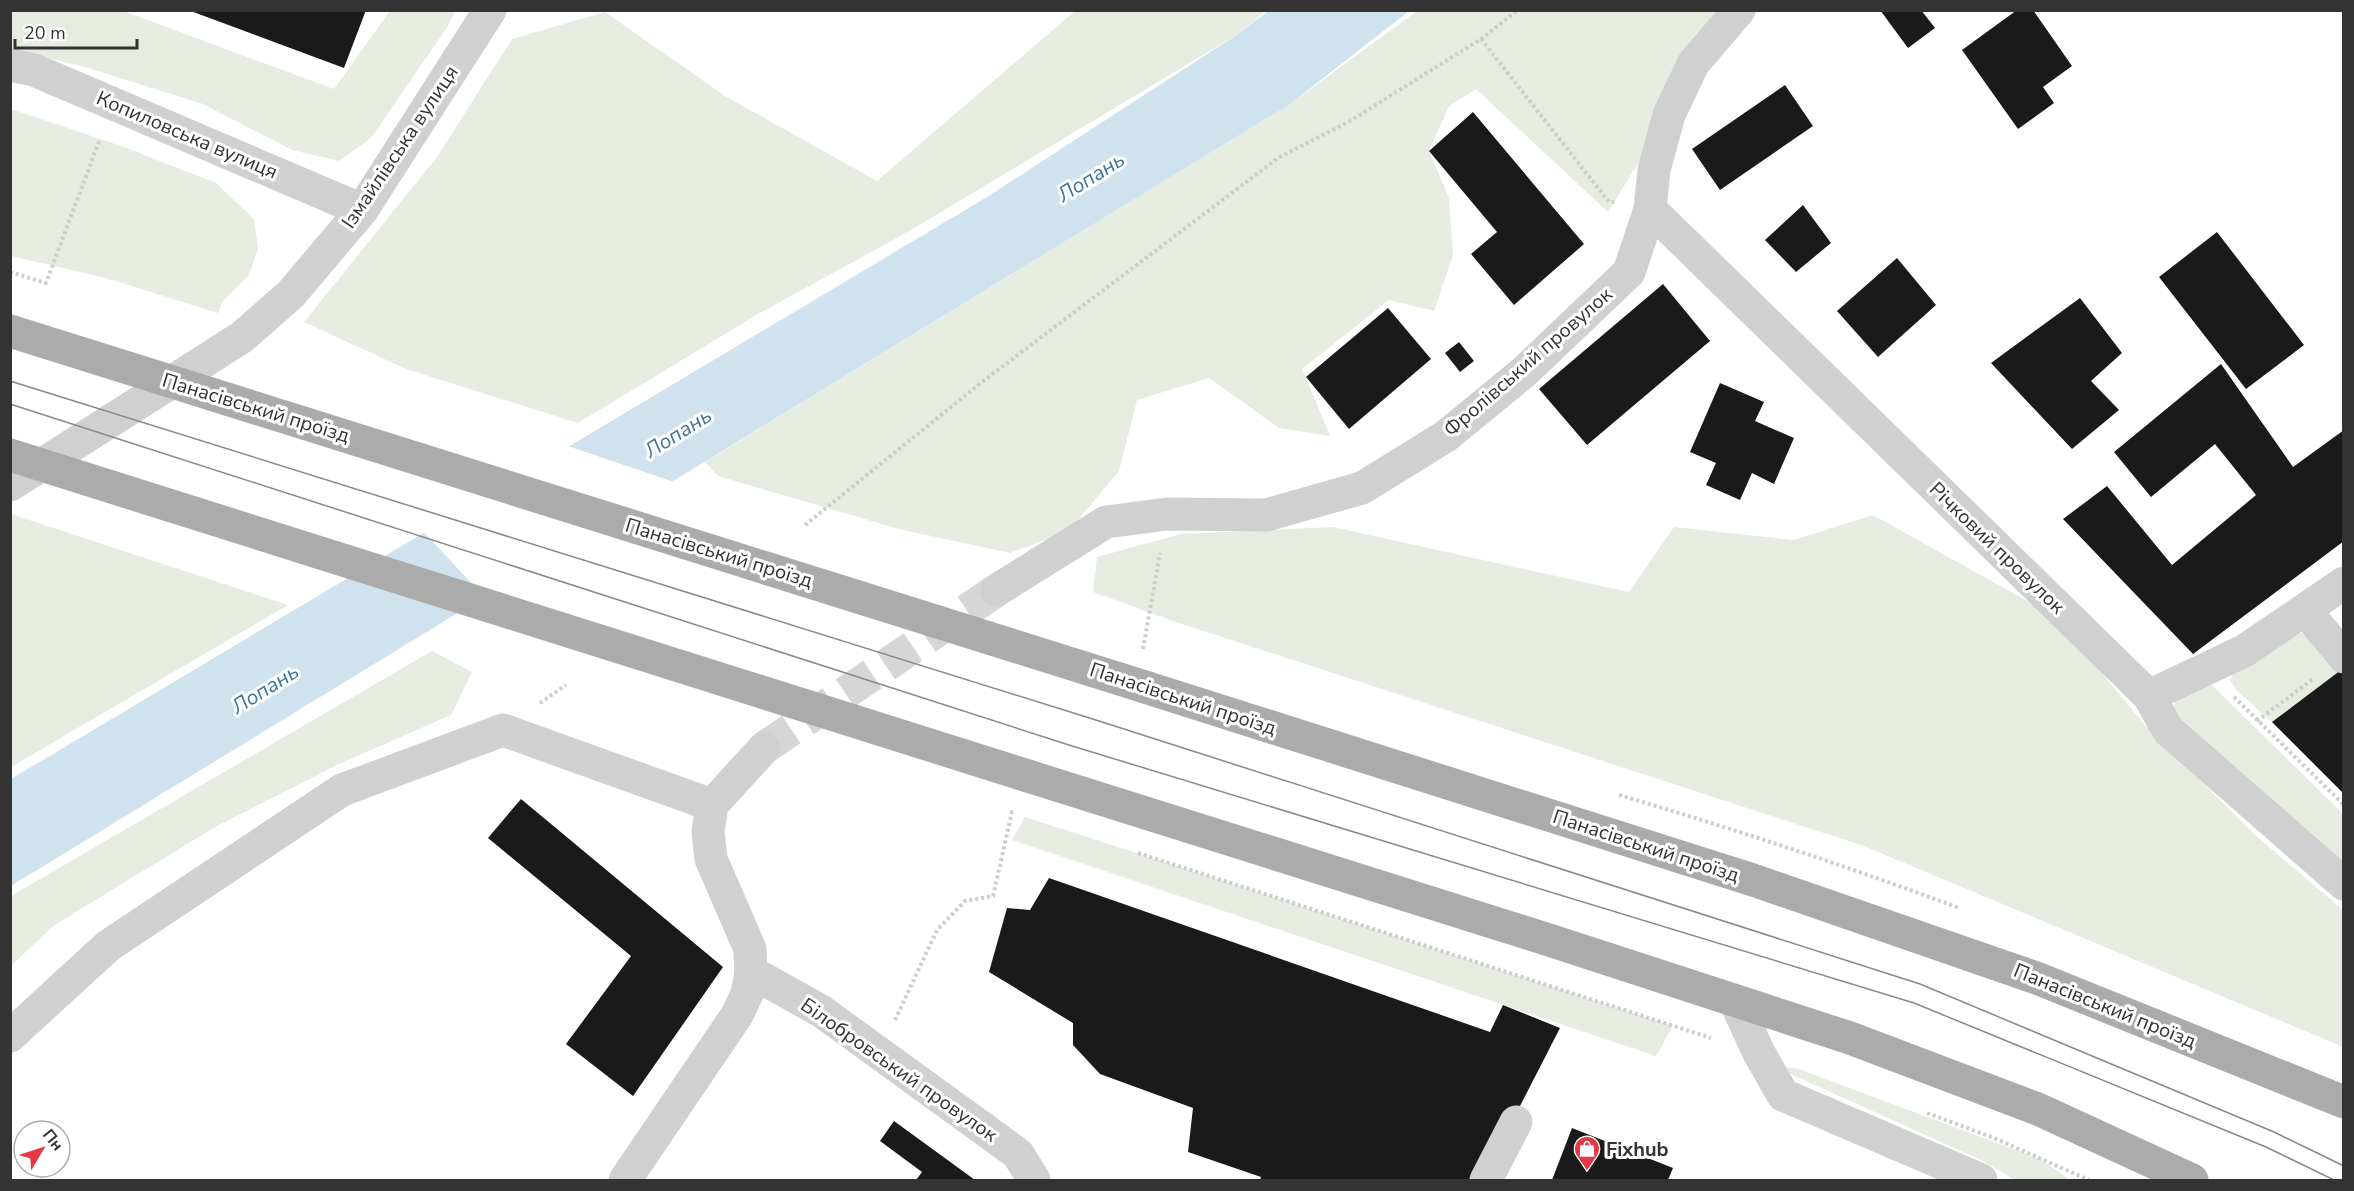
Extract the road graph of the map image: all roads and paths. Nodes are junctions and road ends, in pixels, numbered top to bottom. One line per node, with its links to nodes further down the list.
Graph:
1 (490, 10): 8 (street, Ізмайлівська вулиця)
2 (1518, 10): 4 (path)
3 (1739, 10): 7 (street, Фролівський провулок)
4 (1481, 39): 7 (path); 14 (path)
5 (10, 65): 6 (street, Копиловська вулиця)
6 (113, 104): 8 (street, Копиловська вулиця); 9 (path)
7 (1650, 209): 13 (street, Фролівський провулок); 21 (street, Річковий провулок)
8 (362, 210): 12 (street, Ізмайлівська вулиця)
9 (10, 272)
10 (10, 331): 34 (main road, Панасівський проїзд, bridge)
11 (10, 455): 30 (main road, bridge)
12 (10, 485)
13 (1167, 514): 16 (street, Фролівський провулок); 18 (path)
14 (806, 525)
15 (2343, 583): 17 (street)
16 (997, 590)
17 (2305, 610): 19 (street); 20 (street)
18 (1143, 653)
19 (2341, 654): 22 (path)
20 (2205, 670): 21 (street); 22 (path)
21 (2150, 696): 28 (street, Річковий провулок)
22 (2257, 721): 25 (path)
23 (764, 748): 24 (street)
24 (712, 805): 29 (street); 31 (street)
25 (2343, 805)
26 (1018, 815): 33 (path)
27 (1127, 850): 32 (path)
28 (2343, 884)
29 (751, 972): 33 (street, Білобровський провулок); 37 (street)
30 (1735, 1001): 32 (street); 42 (main road)
31 (10, 1036)
32 (1759, 1053): 40 (street)
33 (879, 1054): 38 (street, Білобровський провулок)
34 (2343, 1102)
35 (1919, 1110): 41 (path)
36 (1516, 1122): 39 (street)
37 (625, 1180)
38 (1034, 1180)
39 (1486, 1180)
40 (1981, 1180)
41 (2088, 1180)
42 (2190, 1180)

